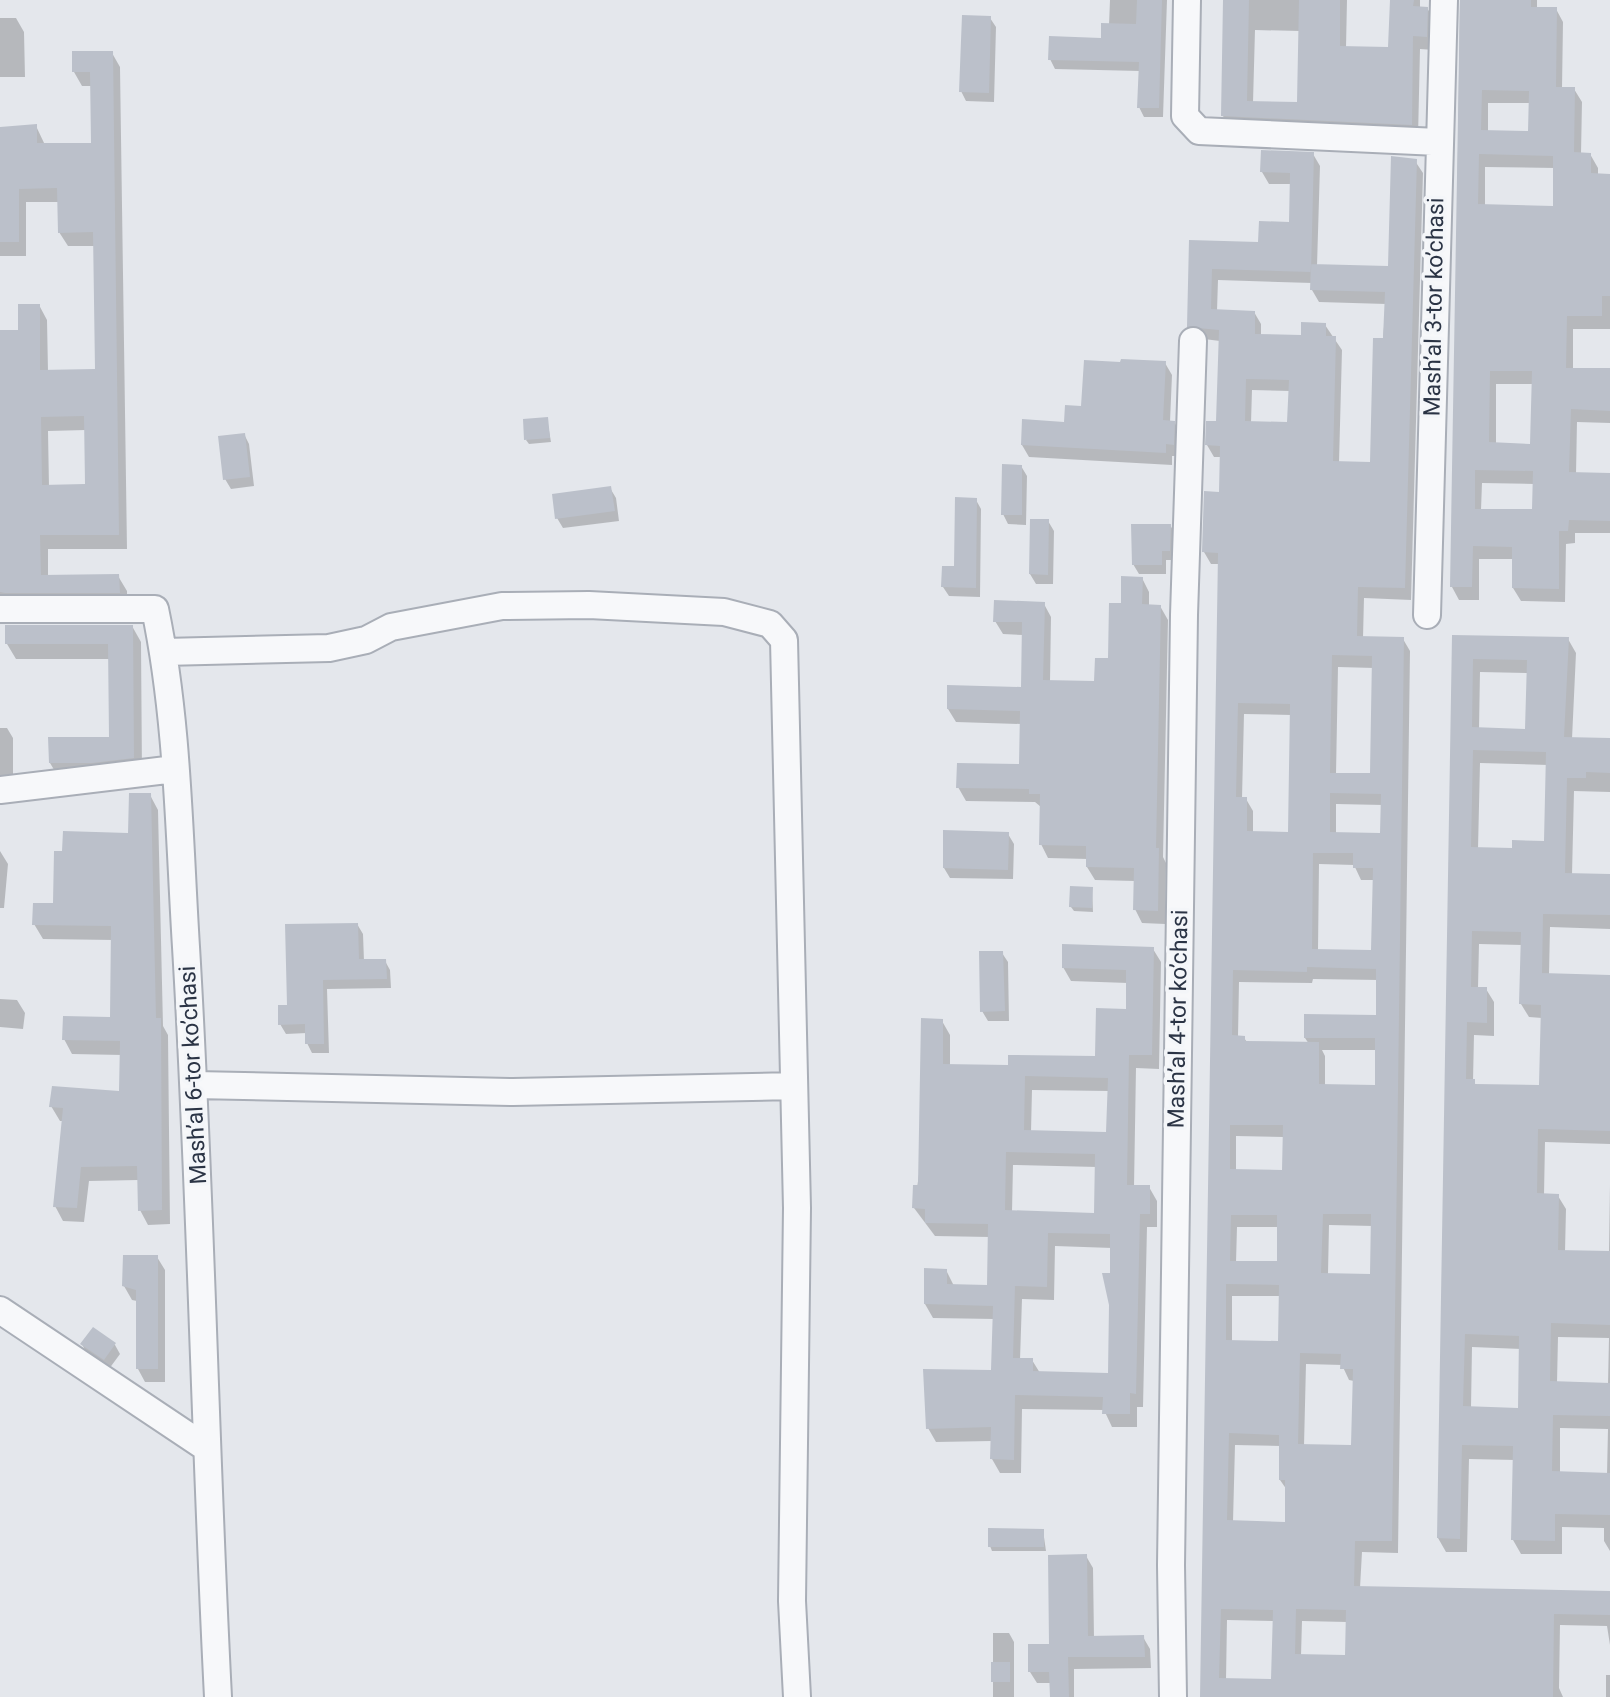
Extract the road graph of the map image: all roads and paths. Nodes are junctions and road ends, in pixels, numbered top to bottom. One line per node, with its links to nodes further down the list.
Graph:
1 (1187, 0): 3 (street)
2 (1444, 0): 3 (street, Mashʼal 3-tor koʼchasi)
3 (1438, 142): 6 (street, Mashʼal 3-tor koʼchasi)
4 (1193, 341): 16 (street, Mashʼal 4-tor koʼchasi)
5 (0, 609): 7 (street, Mashʼal 6-tor koʼchasi)
6 (1427, 615)
7 (164, 652): 8 (street, Mashʼal 6-tor koʼchasi); 11 (street)
8 (175, 769): 9 (street); 10 (street, Mashʼal 6-tor koʼchasi)
9 (0, 790)
10 (195, 1085): 11 (street); 13 (street, Mashʼal 6-tor koʼchasi)
11 (794, 1086): 15 (street)
12 (0, 1310): 13 (street)
13 (205, 1447): 14 (street, Mashʼal 6-tor koʼchasi)
14 (218, 1697)
15 (797, 1697)
16 (1173, 1697)

